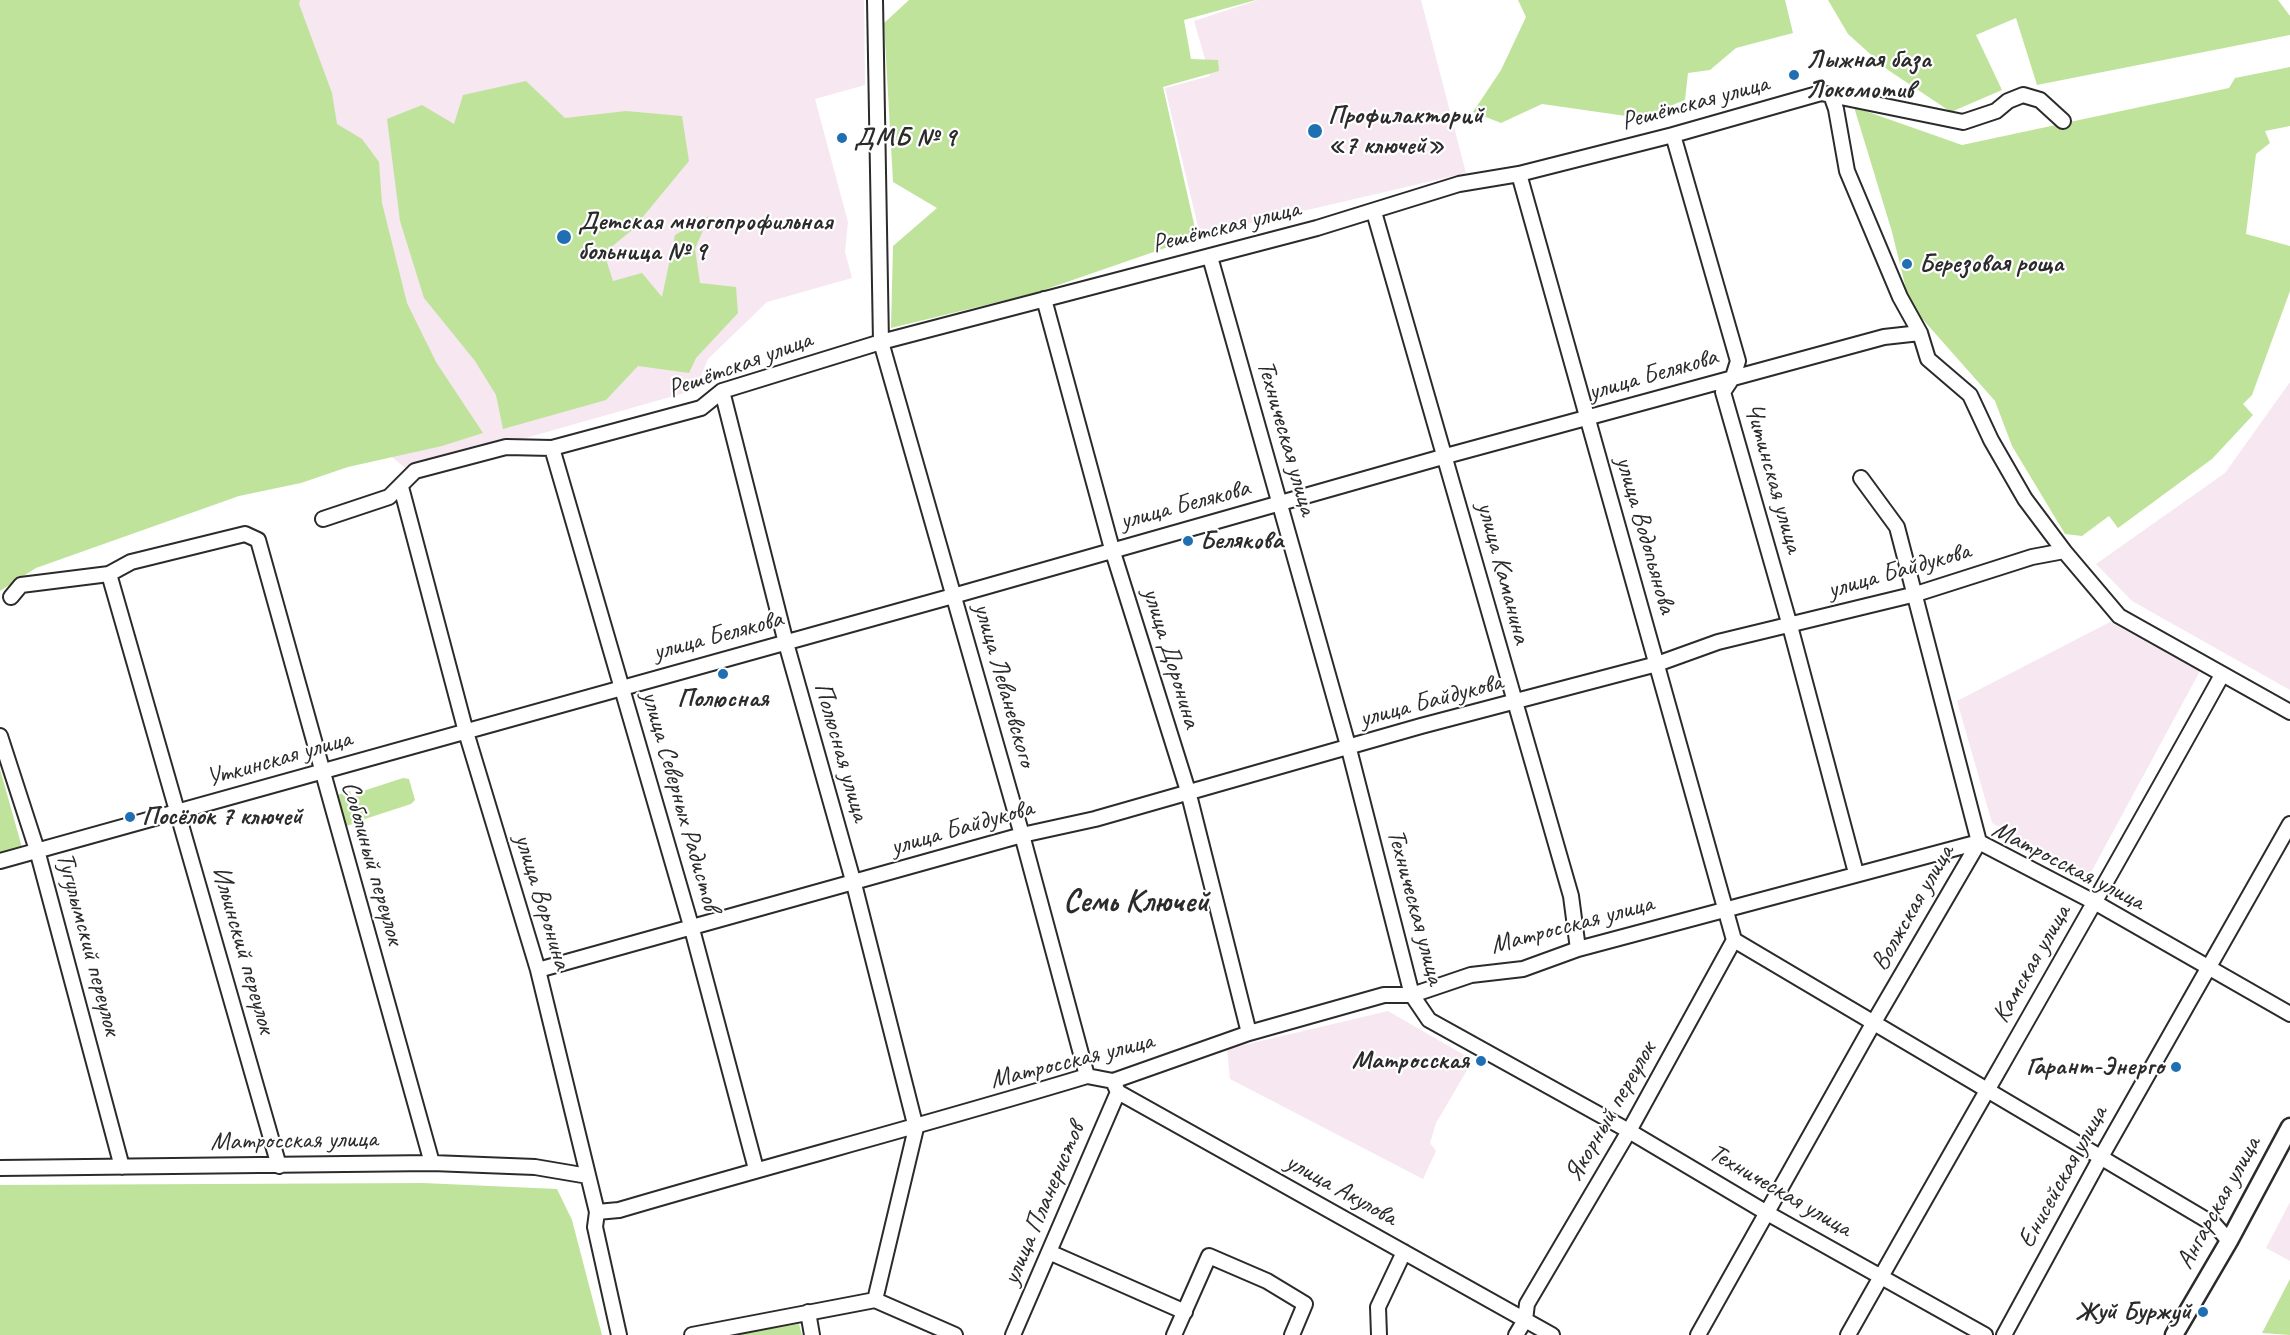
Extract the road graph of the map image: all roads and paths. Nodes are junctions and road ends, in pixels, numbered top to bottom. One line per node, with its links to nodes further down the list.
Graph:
1 (875, 0): 10 (street, улица Леваневского)
2 (1831, 95): 3 (street, Решётская улица); 4 (street, Решётская улица); 9 (street)
3 (2063, 121)
4 (1673, 135): 5 (street, Решётская улица); 11 (street, Читинская улица)
5 (1519, 174): 6 (street, Решётская улица); 13 (street, улица Водопьянова)
6 (1374, 212): 7 (street, Решётская улица); 15 (street, улица Каманина)
7 (1210, 256): 8 (street, Решётская улица); 18 (street, Техническая улица)
8 (1044, 299): 10 (street, Решётская улица); 20 (street, улица Доронина)
9 (1920, 333): 11 (street, улица Белякова); 21 (street)
10 (881, 342): 12 (street, Решётская улица); 24 (street, улица Леваневского)
11 (1733, 377): 13 (street, улица Белякова); 26 (street, Читинская улица)
12 (722, 391): 14 (street, Решётская улица); 27 (street, Полюсная улица)
13 (1588, 418): 15 (street, улица Белякова); 28 (street, улица Водопьянова)
14 (552, 448): 17 (street, Решётская улица); 30 (street, улица Северных Радистов)
15 (1446, 456): 18 (street, улица Белякова); 31 (street, улица Каманина)
16 (1861, 478): 23 (street, Волжская улица)
17 (401, 487): 19 (street, Решётская улица); 33 (street, улица Воронина)
18 (1280, 504): 20 (street, улица Белякова); 35 (street, Техническая улица)
19 (323, 519)
20 (1112, 549): 24 (street, улица Белякова); 37 (street, улица Доронина)
21 (2064, 551): 23 (street, улица Байдукова); 29 (street)
22 (109, 574): 25 (street); 36 (street, Соболиный переулок); 38 (street, Ильинский переулок)
23 (1916, 594): 26 (street, улица Байдукова); 41 (street, Волжская улица)
24 (953, 596): 27 (street, улица Белякова); 40 (street, улица Леваневского)
25 (11, 597)
26 (1790, 626): 28 (street, улица Байдукова); 44 (street, Читинская улица)
27 (786, 643): 30 (street, улица Белякова); 45 (street, Полюсная улица)
28 (1657, 664): 31 (street, улица Байдукова); 47 (street, улица Водопьянова)
29 (2222, 675): 32 (street); 46 (street, Камская улица)
30 (622, 688): 33 (street, улица Белякова); 48 (street, улица Северных Радистов)
31 (1514, 704): 35 (street, улица Байдукова); 50 (street, улица Каманина)
32 (2290, 712)
33 (466, 732): 36 (street, Уткинская улица); 52 (street, улица Воронина)
34 (0, 736): 42 (street, Тугулымский переулок)
35 (1349, 749): 37 (street, улица Байдукова); 53 (street, Техническая улица)
36 (322, 772): 38 (street, Уткинская улица); 64 (street, Соболиный переулок)
37 (1188, 791): 40 (street, улица Байдукова); 56 (street, улица Доронина)
38 (178, 812): 42 (street, Уткинская улица); 65 (street, Ильинский переулок)
39 (2290, 824): 51 (street, Енисейская улица)
40 (1022, 835): 45 (street, улица Байдукова); 57 (street, улица Леваневского)
41 (1979, 842): 44 (street, Матросская улица); 46 (street, Матросская улица); 55 (street, Волжская улица)
42 (38, 850): 43 (street, Уткинская улица); 66 (street, Тугулымский переулок)
43 (0, 861)
44 (1856, 873): 47 (street, Матросская улица)
45 (854, 884): 48 (street, улица Байдукова); 61 (street, Полюсная улица)
46 (2096, 903): 51 (street, Матросская улица); 59 (street, Камская улица)
47 (1723, 910): 49 (street); 50 (street, Матросская улица)
48 (692, 929): 52 (street, улица Байдукова); 68 (street, улица Северных Радистов)
49 (1734, 940): 55 (street); 62 (street, Якорный переулок)
50 (1578, 949): 53 (street, Матросская улица)
51 (2210, 968): 54 (street, Матросская улица); 63 (street, Енисейская улица)
52 (538, 970): 69 (street, улица Воронина)
53 (1412, 996): 56 (street, Матросская улица); 62 (street, Техническая улица)
54 (2290, 1014)
55 (1874, 1022): 59 (street); 71 (street, Волжская улица)
56 (1249, 1033): 58 (street, Матросская улица)
57 (1087, 1076): 58 (street, Матросская улица); 61 (street, Матросская улица)
58 (1116, 1086): 73 (street, улица Планеристов); 74 (street, улица Акулова)
59 (1986, 1090): 63 (street); 75 (street, Камская улица)
60 (2290, 1127): 72 (main road, Ангарская улица)
61 (916, 1128): 68 (street, Матросская улица); 76 (street, Полюсная улица)
62 (1629, 1131): 71 (street, Техническая улица); 79 (street, Якорный переулок)
63 (2101, 1156): 72 (street); 93 (street, Енисейская улица)
64 (432, 1163): 65 (street, Матросская улица); 69 (street, Матросская улица)
65 (279, 1166): 66 (street, Матросская улица)
66 (122, 1167): 67 (street, Матросская улица)
67 (0, 1168)
68 (756, 1169): 70 (street, Матросская улица)
69 (588, 1176): 70 (street, улица Воронина)
70 (597, 1212): 80 (street, улица Воронина)
71 (1767, 1213): 75 (street, Техническая улица); 90 (street, Волжская улица)
72 (2229, 1241): 94 (main road, Ангарская улица)
73 (1049, 1252): 78 (street); 84 (street, улица Планеристов)
74 (1404, 1252): 79 (street, улица Акулова); 87 (street)
75 (1881, 1276): 91 (street, Камская улица); 92 (street, Техническая улица)
76 (875, 1300): 77 (street); 83 (street)
77 (807, 1312): 81 (street); 82 (street)
78 (1185, 1312): 85 (street); 86 (street)
79 (1525, 1320): 88 (street, Якорный переулок); 89 (street, улица Акулова)
80 (620, 1335)
81 (692, 1335)
82 (812, 1335)
83 (955, 1335)
84 (1013, 1335)
85 (1174, 1335)
86 (1292, 1335)
87 (1379, 1335)
88 (1516, 1335)
89 (1552, 1335)
90 (1698, 1335)
91 (1848, 1335)
92 (1985, 1335)
93 (2004, 1335)
94 (2174, 1335)

